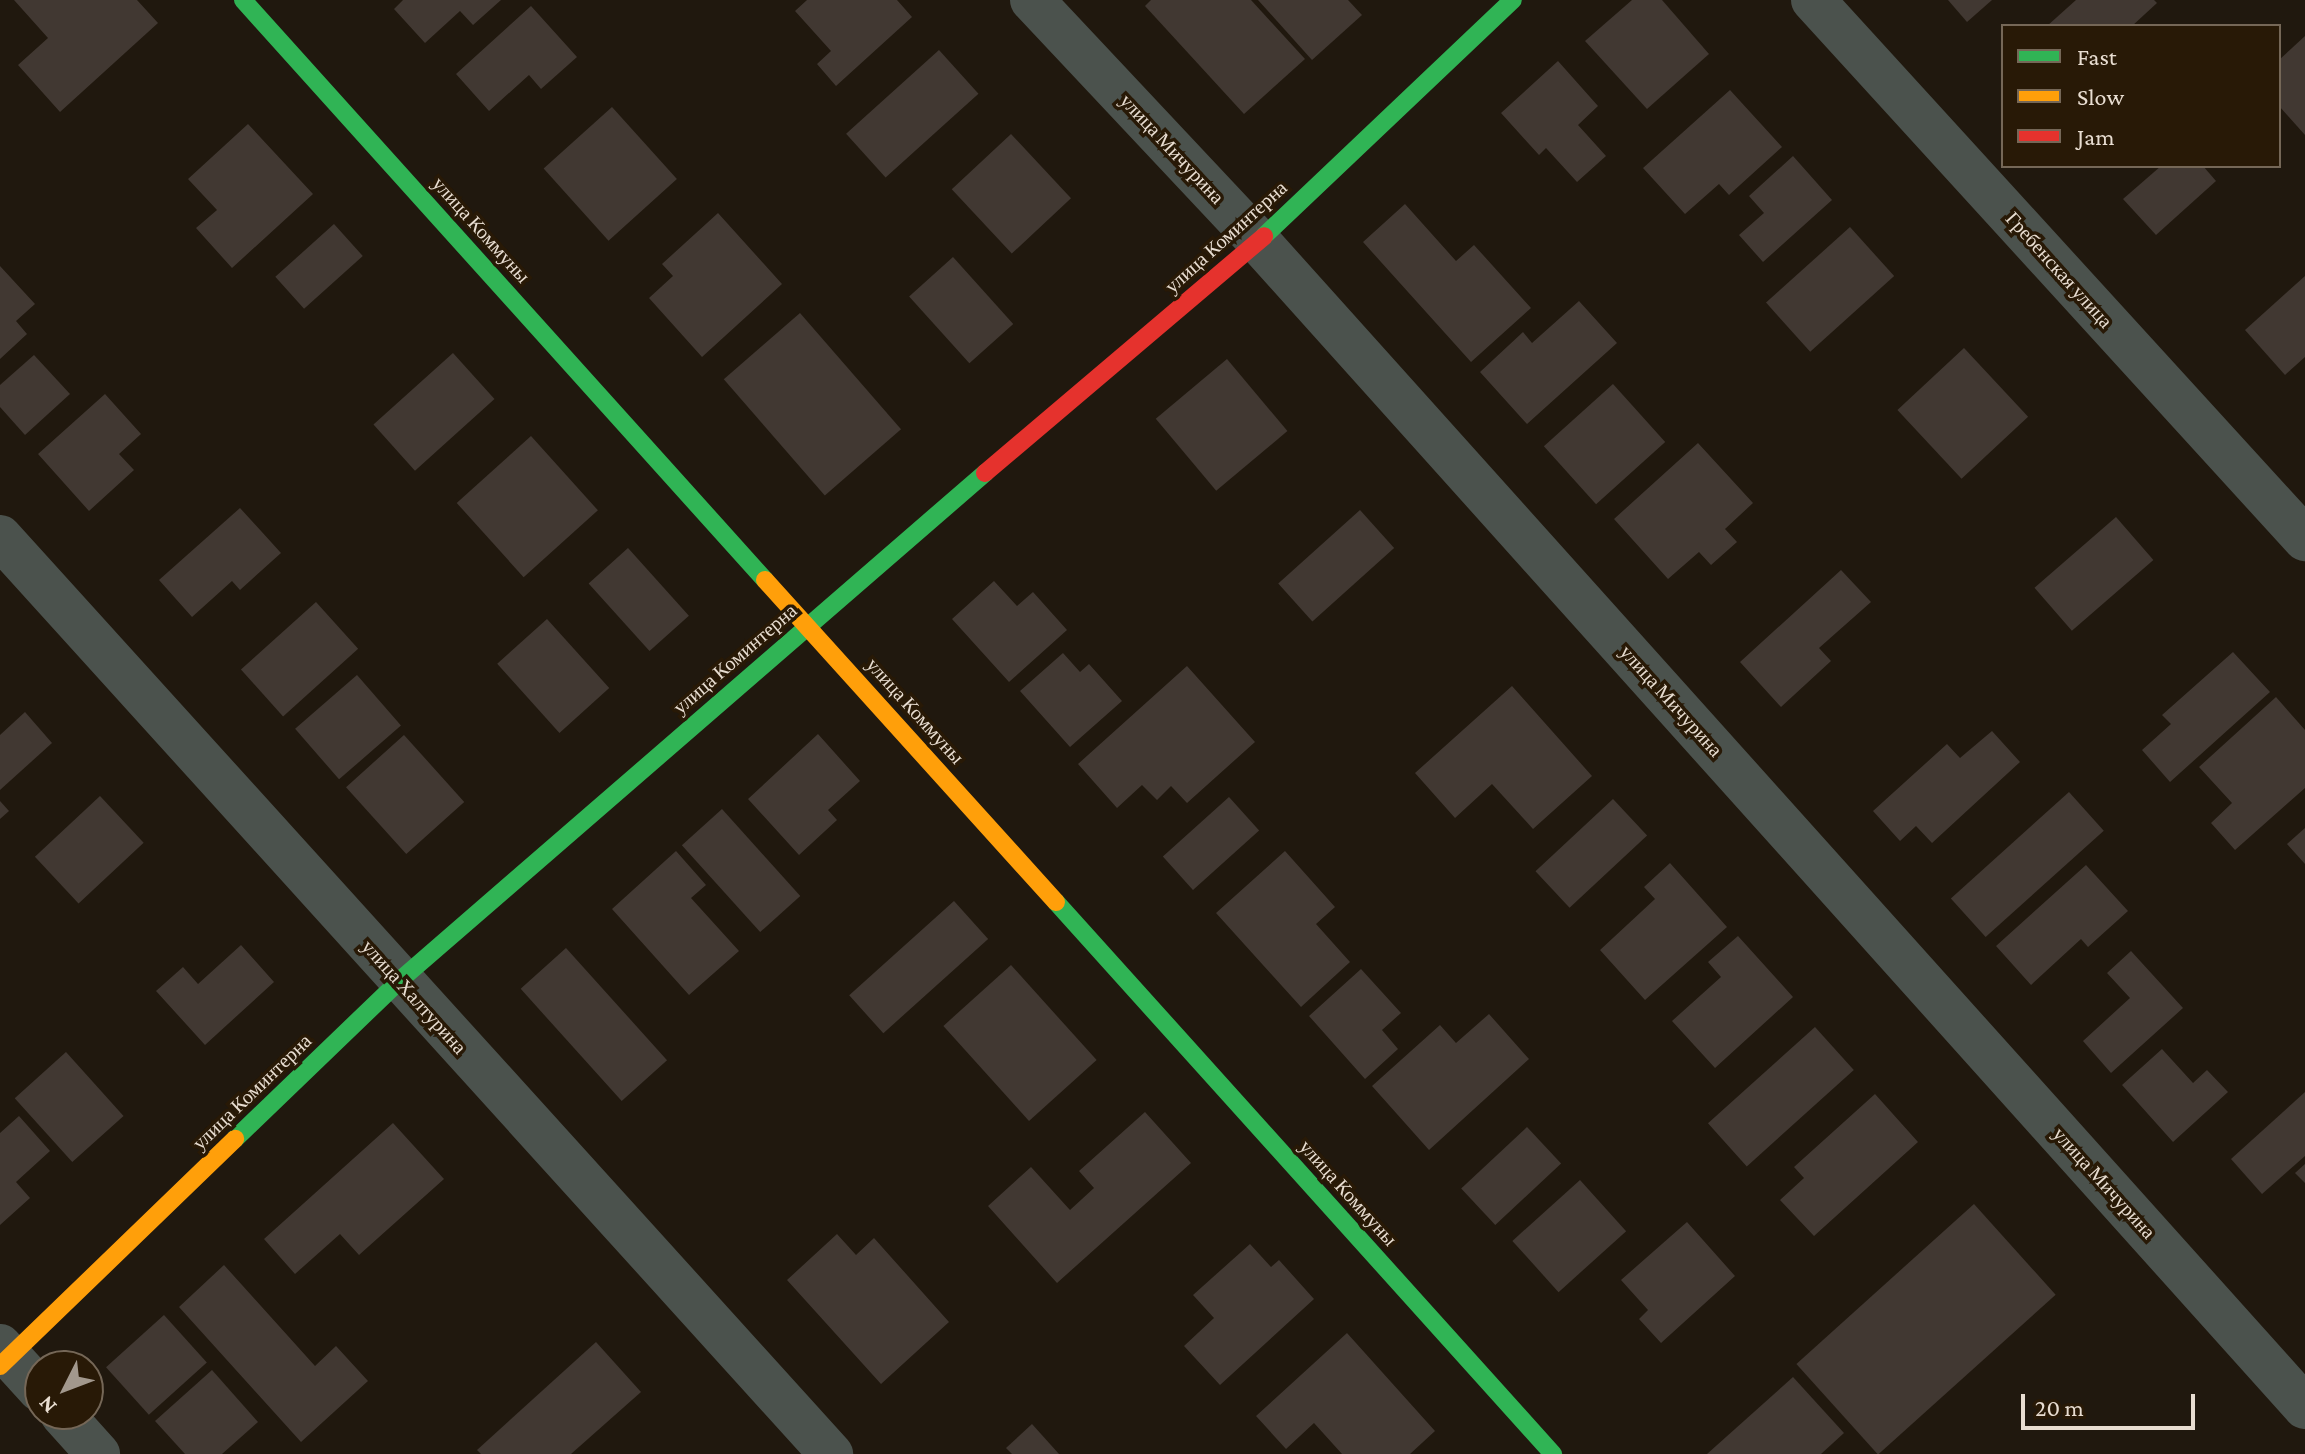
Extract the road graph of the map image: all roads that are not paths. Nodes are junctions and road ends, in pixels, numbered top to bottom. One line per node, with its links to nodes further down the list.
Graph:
1 (243, 0): 8 (street, улица Коммуны)
2 (1032, 0): 5 (street, улица Мичурина)
3 (1513, 0): 5 (street, улица Коминтерна)
4 (1813, 0): 7 (street, Гребенская улица)
5 (1258, 241): 8 (street, улица Коминтерна); 12 (street, улица Мичурина)
6 (0, 537): 9 (street, улица Халтурина)
7 (2305, 539)
8 (808, 624): 9 (street, улица Коминтерна); 16 (street, улица Коммуны)
9 (399, 981): 10 (street, улица Коминтерна); 15 (street, улица Халтурина)
10 (3, 1357): 11 (street)
11 (24, 1376)
12 (2305, 1407)
13 (76, 1430): 14 (street)
14 (98, 1454)
15 (831, 1454)
16 (1553, 1454)

